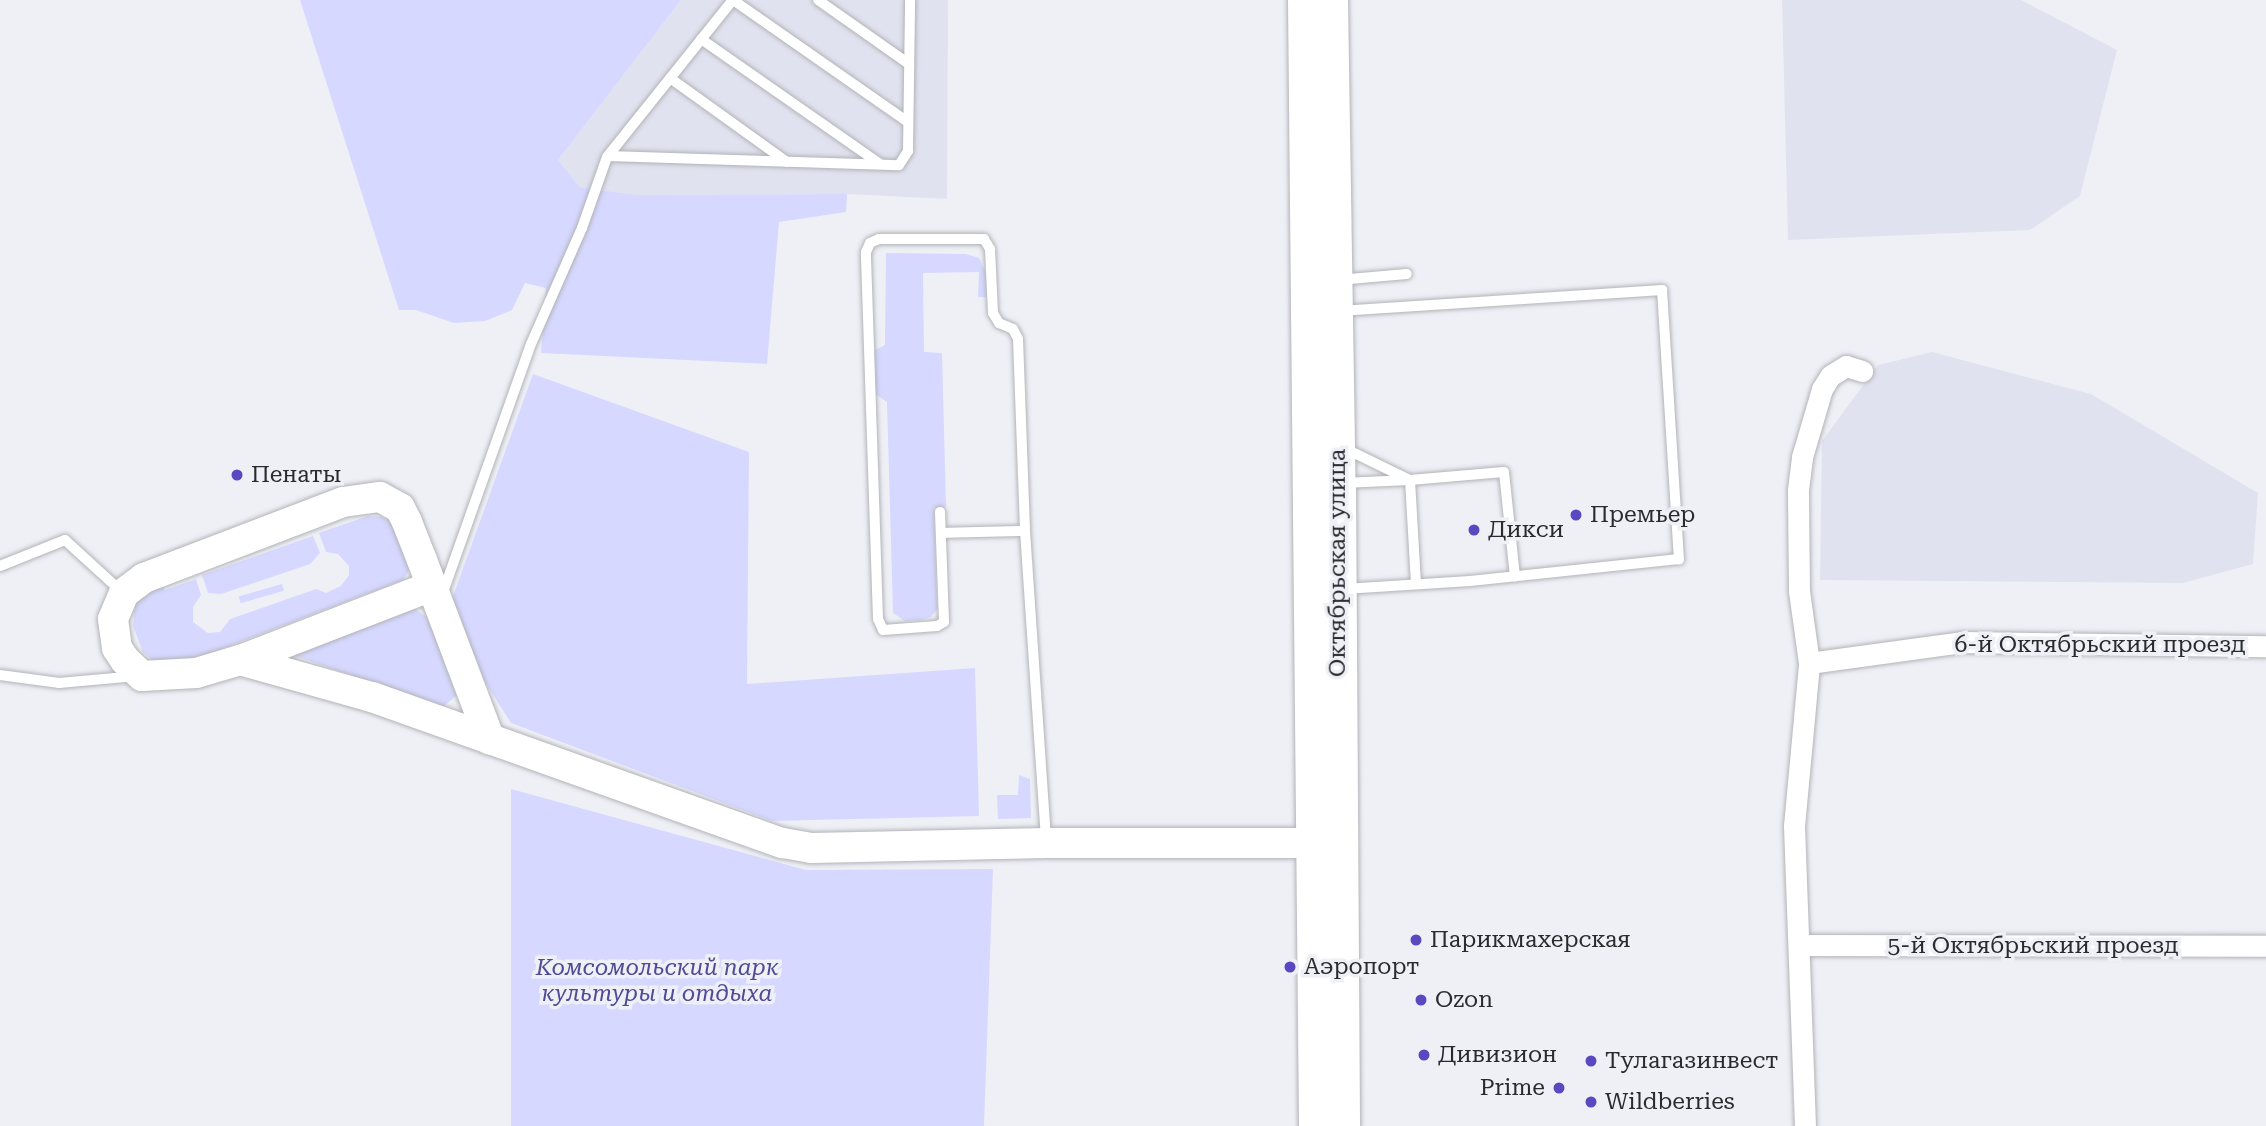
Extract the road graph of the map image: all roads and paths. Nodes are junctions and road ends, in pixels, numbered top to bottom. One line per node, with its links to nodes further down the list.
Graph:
1 (818, 0): 6 (lane)
2 (1304, 0): 33 (main road, Октябрьская улица)
3 (1331, 0): 13 (main road, Октябрьская улица)
4 (909, 1): 6 (lane)
5 (701, 39): 7 (lane); 8 (lane); 11 (lane)
6 (909, 64): 8 (lane)
7 (670, 78): 9 (lane); 10 (lane)
8 (908, 122): 11 (lane)
9 (608, 156): 10 (lane); 26 (lane)
10 (787, 162): 11 (lane)
11 (881, 164)
12 (1408, 274): 13 (lane)
13 (1336, 296): 15 (main road, Октябрьская улица); 22 (lane)
14 (1862, 371): 29 (street)
15 (1338, 445): 16 (lane); 17 (main road, Октябрьская улица)
16 (1410, 480): 17 (lane); 22 (lane); 23 (lane)
17 (1339, 484): 24 (main road, Октябрьская улица)
18 (940, 512): 20 (lane)
19 (1025, 531): 20 (lane); 20 (lane); 34 (lane)
20 (942, 533)
21 (0, 566): 25 (lane)
22 (1515, 576): 23 (lane)
23 (1416, 584): 24 (lane)
24 (1338, 589): 33 (main road, Октябрьская улица)
25 (124, 593): 26 (street); 31 (street)
26 (436, 595): 28 (street); 32 (street)
27 (2266, 646): 29 (street, 6-й Октябрьский проезд)
28 (240, 660): 31 (street); 32 (street)
29 (1809, 663): 35 (street)
30 (0, 676): 31 (lane)
31 (142, 676)
32 (490, 740): 34 (street)
33 (1327, 842): 34 (street); 37 (main road, Октябрьская улица); 38 (main road, Октябрьская улица)
34 (1046, 843)
35 (1801, 945): 36 (street, 5-й Октябрьский проезд); 39 (street)
36 (2266, 946)
37 (1315, 1126)
38 (1343, 1126)
39 (1805, 1126)

